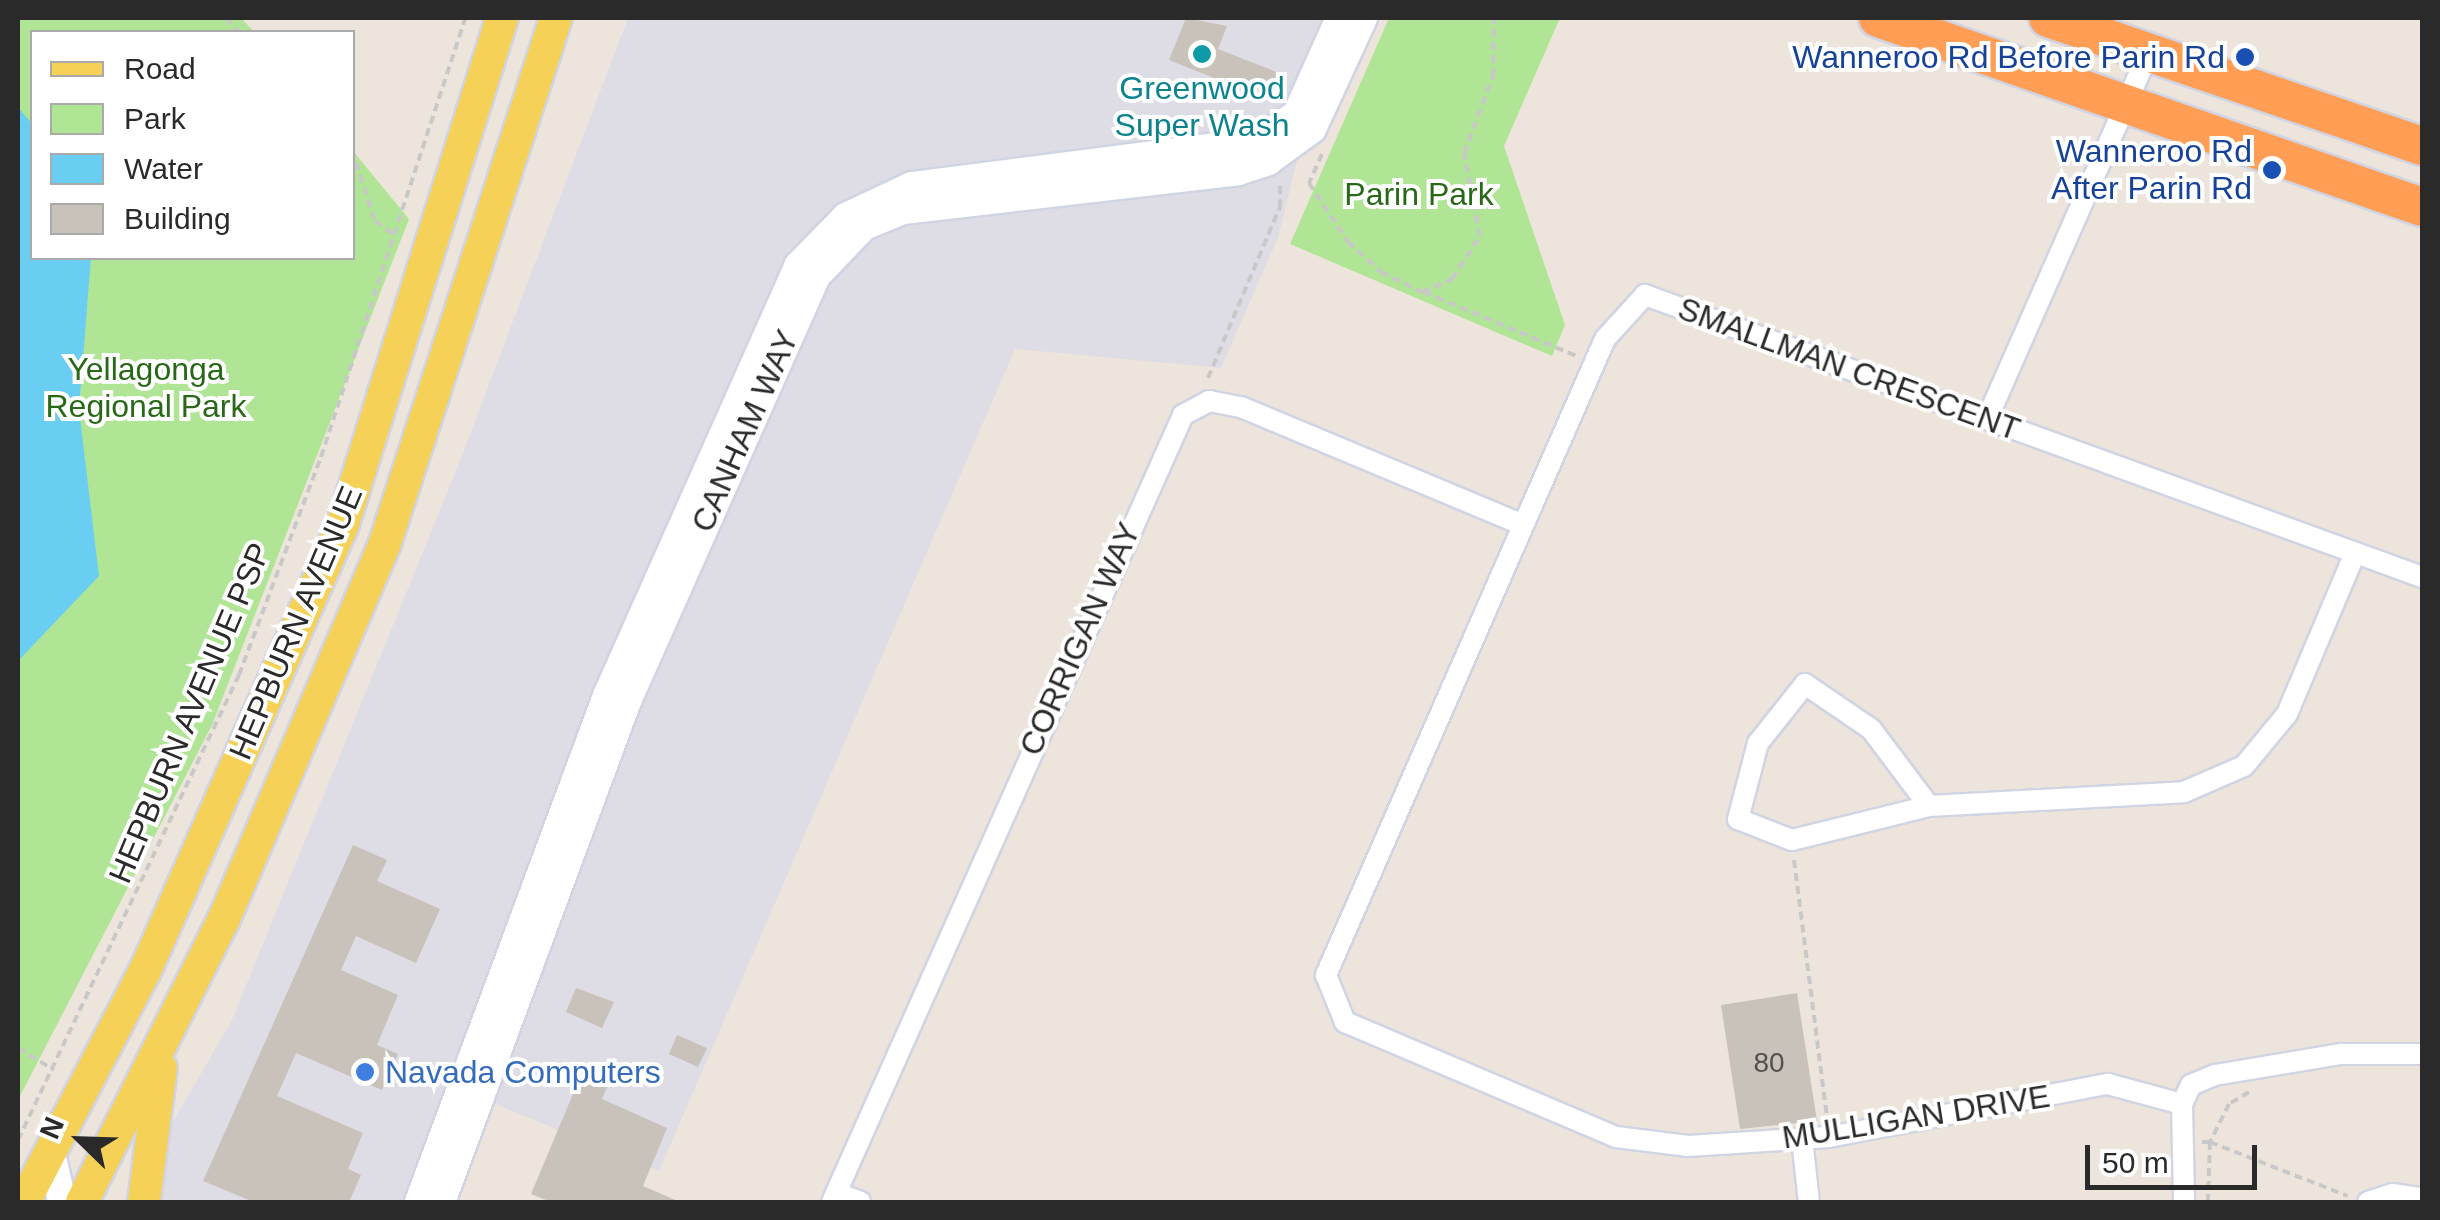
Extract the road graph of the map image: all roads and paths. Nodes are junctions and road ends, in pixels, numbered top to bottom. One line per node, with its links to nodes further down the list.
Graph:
1 (465, 18): 18 (path, HEPBURN AVENUE PSP)
2 (502, 18): 38 (main road, HEPBURN AVENUE)
3 (556, 18): 30 (main road, HEPBURN AVENUE)
4 (1340, 18): 45 (main road, CANHAM WAY)
5 (1362, 18): 46 (main road, CANHAM WAY)
6 (1494, 18): 19 (path)
7 (1878, 18): 10 (highway)
8 (2048, 18): 9 (highway)
9 (2148, 51): 10 (street); 12 (highway)
10 (2127, 104): 17 (highway); 22 (street)
11 (1328, 138): 13 (path)
12 (2422, 146)
13 (1321, 156): 15 (path); 19 (path)
14 (355, 159): 18 (path)
15 (1307, 161)
16 (1264, 177): 21 (path)
17 (2422, 207)
18 (394, 235): 32 (path, HEPBURN AVENUE PSP)
19 (1422, 292): 20 (path)
20 (1594, 364): 22 (street, SMALLMAN CRESCENT); 23 (street, SMALLMAN CRESCENT)
21 (1196, 406): 23 (street); 39 (street, CORRIGAN WAY)
22 (1987, 419): 24 (street, SMALLMAN CRESCENT)
23 (1524, 525): 28 (street, SMALLMAN CRESCENT)
24 (2355, 553): 25 (street, SMALLMAN CRESCENT); 26 (street)
25 (2422, 578)
26 (1929, 806): 27 (street); 27 (street)
27 (1792, 840): 35 (path)
28 (1326, 974): 36 (street, MULLIGAN DRIVE)
29 (18, 1048): 32 (path)
30 (162, 1048): 43 (main road, HEPBURN AVENUE); 44 (main road)
31 (2422, 1054): 34 (street)
32 (54, 1070): 37 (path, HEPBURN AVENUE PSP)
33 (2260, 1086): 50 (path)
34 (2182, 1104): 35 (street, MULLIGAN DRIVE); 49 (street)
35 (1830, 1137): 36 (street, MULLIGAN DRIVE)
36 (1802, 1139): 48 (street)
37 (18, 1140)
38 (51, 1154): 41 (main road, HEPBURN AVENUE); 42 (main road)
39 (834, 1198): 47 (street)
40 (2422, 1198): 51 (street)
41 (24, 1202)
42 (62, 1202)
43 (82, 1202)
44 (144, 1202)
45 (419, 1202)
46 (442, 1202)
47 (860, 1202)
48 (1809, 1202)
49 (2184, 1202)
50 (2356, 1202)
51 (2368, 1202)

